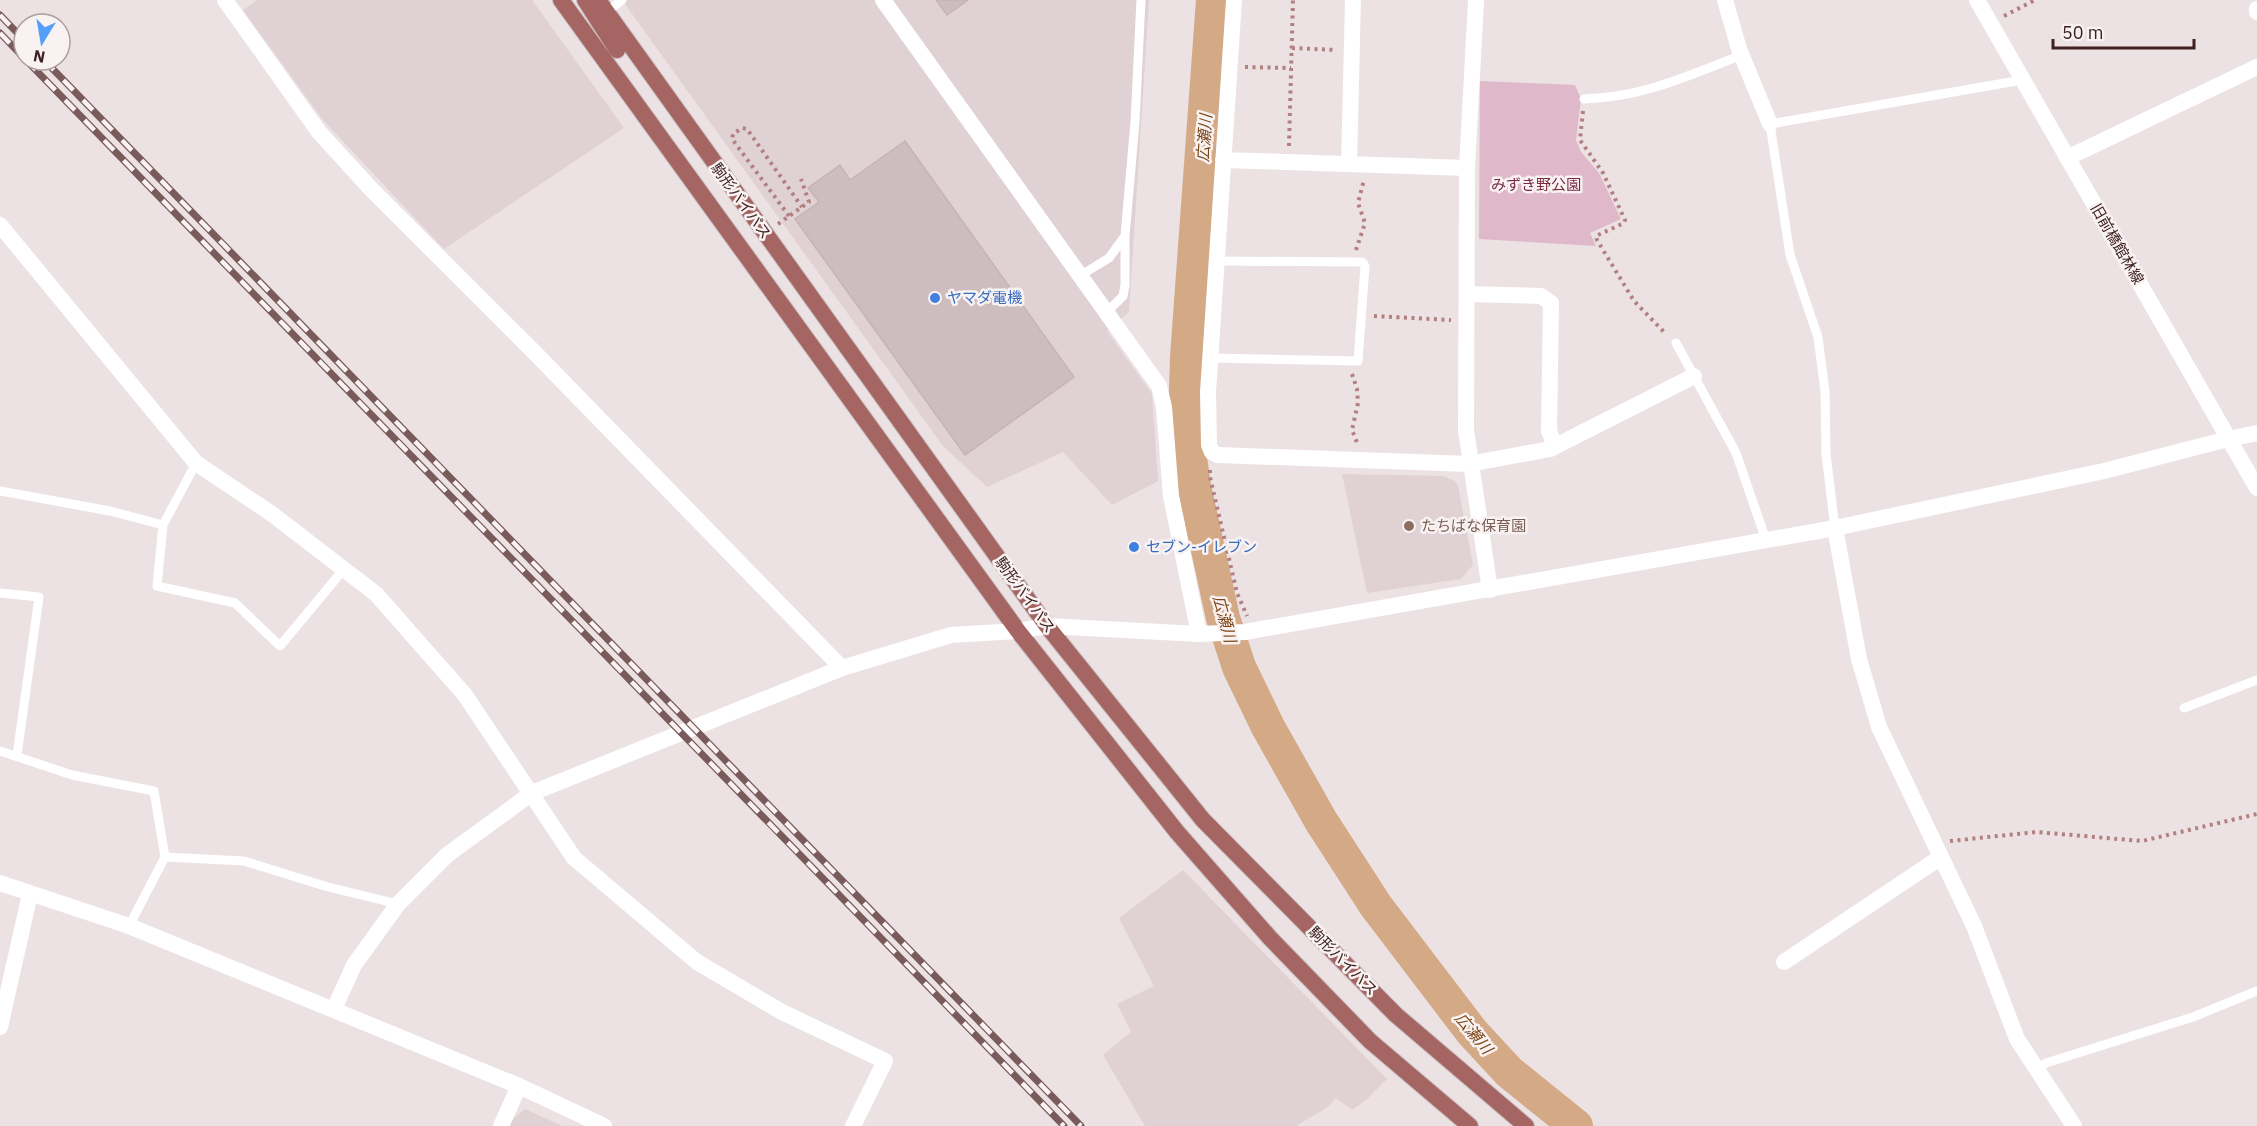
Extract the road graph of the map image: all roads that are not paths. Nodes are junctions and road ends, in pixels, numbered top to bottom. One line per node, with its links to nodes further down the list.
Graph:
1 (225, 0): 48 (street)
2 (561, 0): 46 (main road, 駒形バイパス)
3 (585, 0): 13 (main road)
4 (622, 0): 12 (lane)
5 (883, 0): 26 (street)
6 (1141, 0): 24 (lane)
7 (1234, 0): 20 (street)
8 (1353, 0): 21 (street)
9 (1476, 0): 22 (street)
10 (1725, 0): 14 (street)
11 (1977, 0): 16 (street, 旧前橋館林線)
12 (602, 6): 45 (main road, 駒形バイパス)
13 (617, 50)
14 (1742, 55): 17 (lane); 18 (street)
15 (2257, 68): 19 (street)
16 (2022, 80): 18 (lane); 19 (street, 旧前橋館林線)
17 (1584, 99)
18 (1770, 124): 40 (lane)
19 (2067, 158): 33 (street, 旧前橋館林線)
20 (1223, 160): 21 (street); 25 (street)
21 (1349, 164): 22 (street)
22 (1467, 168): 27 (street)
23 (0, 225): 35 (street)
24 (1125, 236): 26 (lane); 28 (lane)
25 (1217, 261): 30 (street); 30 (lane)
26 (1081, 275): 28 (street)
27 (1467, 294): 34 (street); 36 (street)
28 (1107, 312): 47 (street)
29 (1676, 343): 31 (lane)
30 (1211, 358): 36 (street)
31 (1694, 376): 34 (street); 41 (lane)
32 (2257, 433): 33 (street)
33 (2228, 439): 37 (street, 旧前橋館林線); 40 (street)
34 (1555, 446): 36 (street)
35 (196, 463): 39 (lane); 42 (street)
36 (1469, 464): 43 (street)
37 (2257, 488)
38 (0, 490): 39 (lane)
39 (163, 525): 42 (lane)
40 (1835, 528): 41 (street); 54 (street)
41 (1766, 540): 43 (street)
42 (344, 569): 53 (street)
43 (1490, 591): 47 (street)
44 (0, 592): 52 (lane)
45 (1047, 626): 46 (street); 47 (street); 70 (main road, 駒形バイパス)
46 (1018, 631): 48 (street); 69 (main road, 駒形バイパス)
47 (1206, 633)
48 (842, 668): 53 (street)
49 (2257, 680): 50 (lane)
50 (2184, 708)
51 (0, 751): 52 (lane)
52 (17, 755): 55 (lane)
53 (532, 793): 58 (street); 68 (street)
54 (1937, 850): 60 (street); 64 (street)
55 (165, 857): 58 (lane); 59 (lane)
56 (0, 883): 57 (street)
57 (30, 894): 59 (street); 63 (street)
58 (398, 904): 62 (street)
59 (129, 926): 62 (street)
60 (1784, 962)
61 (2257, 991): 64 (lane)
62 (334, 1009): 65 (street)
63 (0, 1027)
64 (2037, 1070): 71 (street)
65 (519, 1086): 66 (street); 67 (street)
66 (501, 1126)
67 (604, 1126)
68 (853, 1126)
69 (1470, 1126)
70 (1526, 1126)
71 (2074, 1126)

